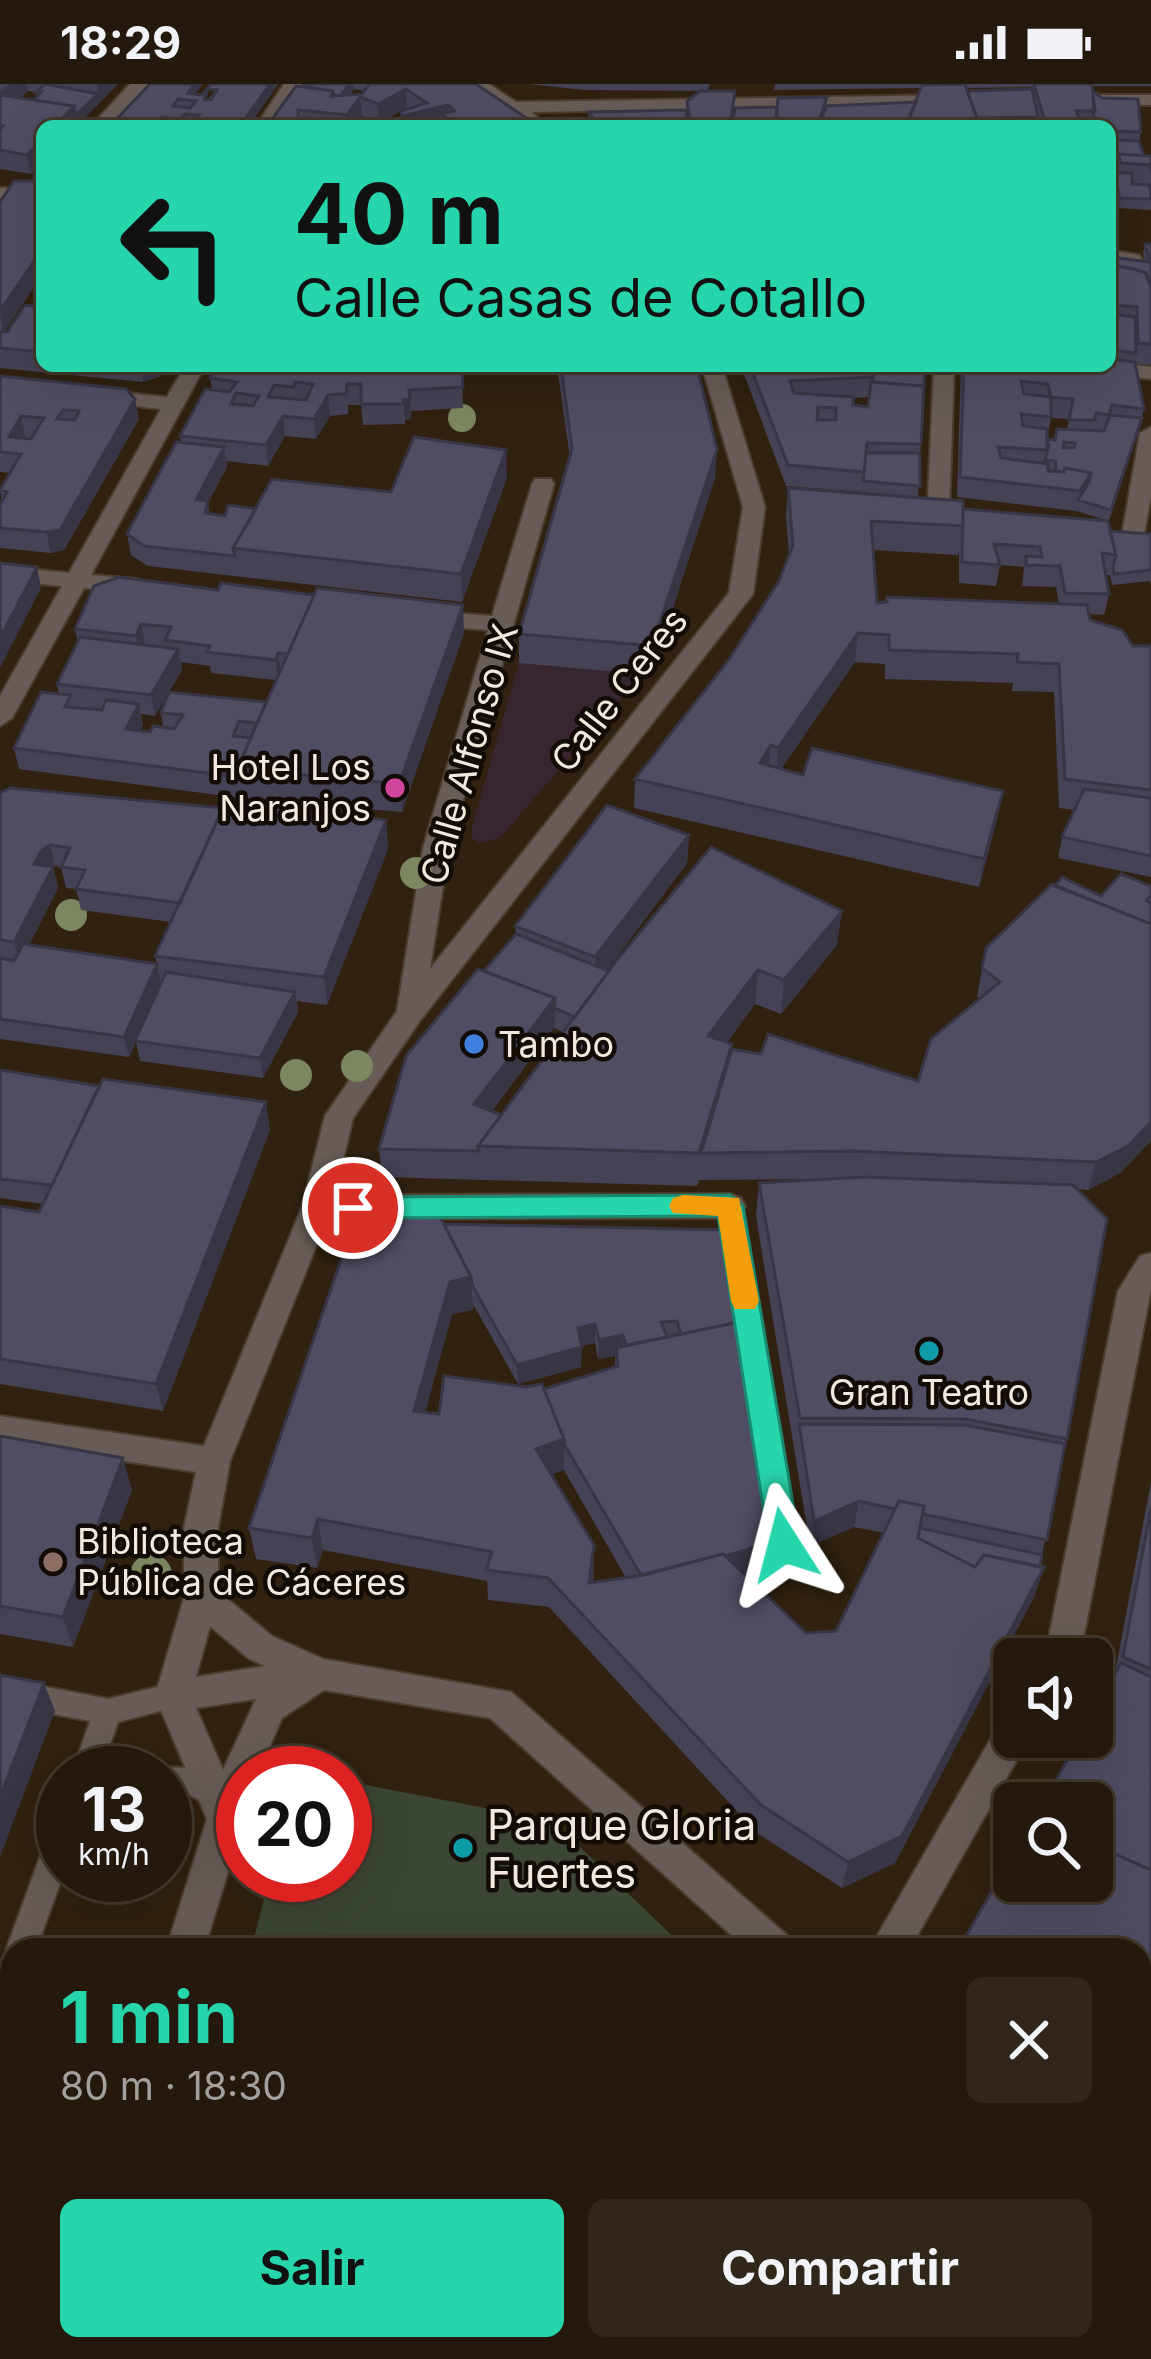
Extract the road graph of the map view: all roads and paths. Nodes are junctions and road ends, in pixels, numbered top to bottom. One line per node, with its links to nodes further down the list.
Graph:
1 (140, 84): 9 (street)
2 (293, 84): 10 (street)
3 (476, 84): 8 (street)
4 (742, 92): 5 (street); 8 (street)
5 (985, 100)
6 (1080, 100): 7 (street)
7 (1151, 100)
8 (517, 107): 11 (street)
9 (106, 120)
10 (269, 120)
11 (531, 120)
12 (36, 191): 13 (street)
13 (0, 194)
14 (1116, 369): 18 (street)
15 (192, 372): 21 (street)
16 (714, 372): 32 (street, Calle Ceres)
17 (944, 372): 24 (street)
18 (1151, 373): 19 (street)
19 (1151, 385)
20 (83, 395): 21 (street)
21 (174, 404): 27 (street)
22 (1151, 433): 25 (street)
23 (543, 484): 30 (street, Calle Alfonso IX)
24 (938, 519)
25 (1131, 539)
26 (0, 573): 27 (street)
27 (75, 582): 28 (street); 31 (street)
28 (164, 589)
29 (410, 616): 30 (street)
30 (505, 624): 32 (street, Calle Alfonso IX)
31 (0, 718)
32 (409, 1016): 34 (street, Calle Alfonso IX)
33 (730, 1206): 34 (street); 38 (lane)
34 (317, 1208): 37 (street, Calle Alfonso IX)
35 (1151, 1264): 40 (street)
36 (0, 1429): 37 (street)
37 (214, 1461): 39 (street, Calle Alfonso IX)
38 (784, 1545)
39 (201, 1598): 41 (street); 43 (street, Calle Alfonso IX)
40 (1066, 1638)
41 (320, 1674): 43 (street); 46 (street); 55 (street)
42 (0, 1691): 44 (lane)
43 (173, 1696): 44 (lane); 49 (street)
44 (108, 1712): 45 (lane)
45 (96, 1746)
46 (249, 1746)
47 (999, 1758): 56 (street)
48 (192, 1783): 50 (lane)
49 (216, 1797)
50 (216, 1803)
51 (216, 1822): 54 (street)
52 (39, 1902): 53 (lane)
53 (25, 1938)
54 (188, 1938)
55 (763, 1938)
56 (895, 1938)

